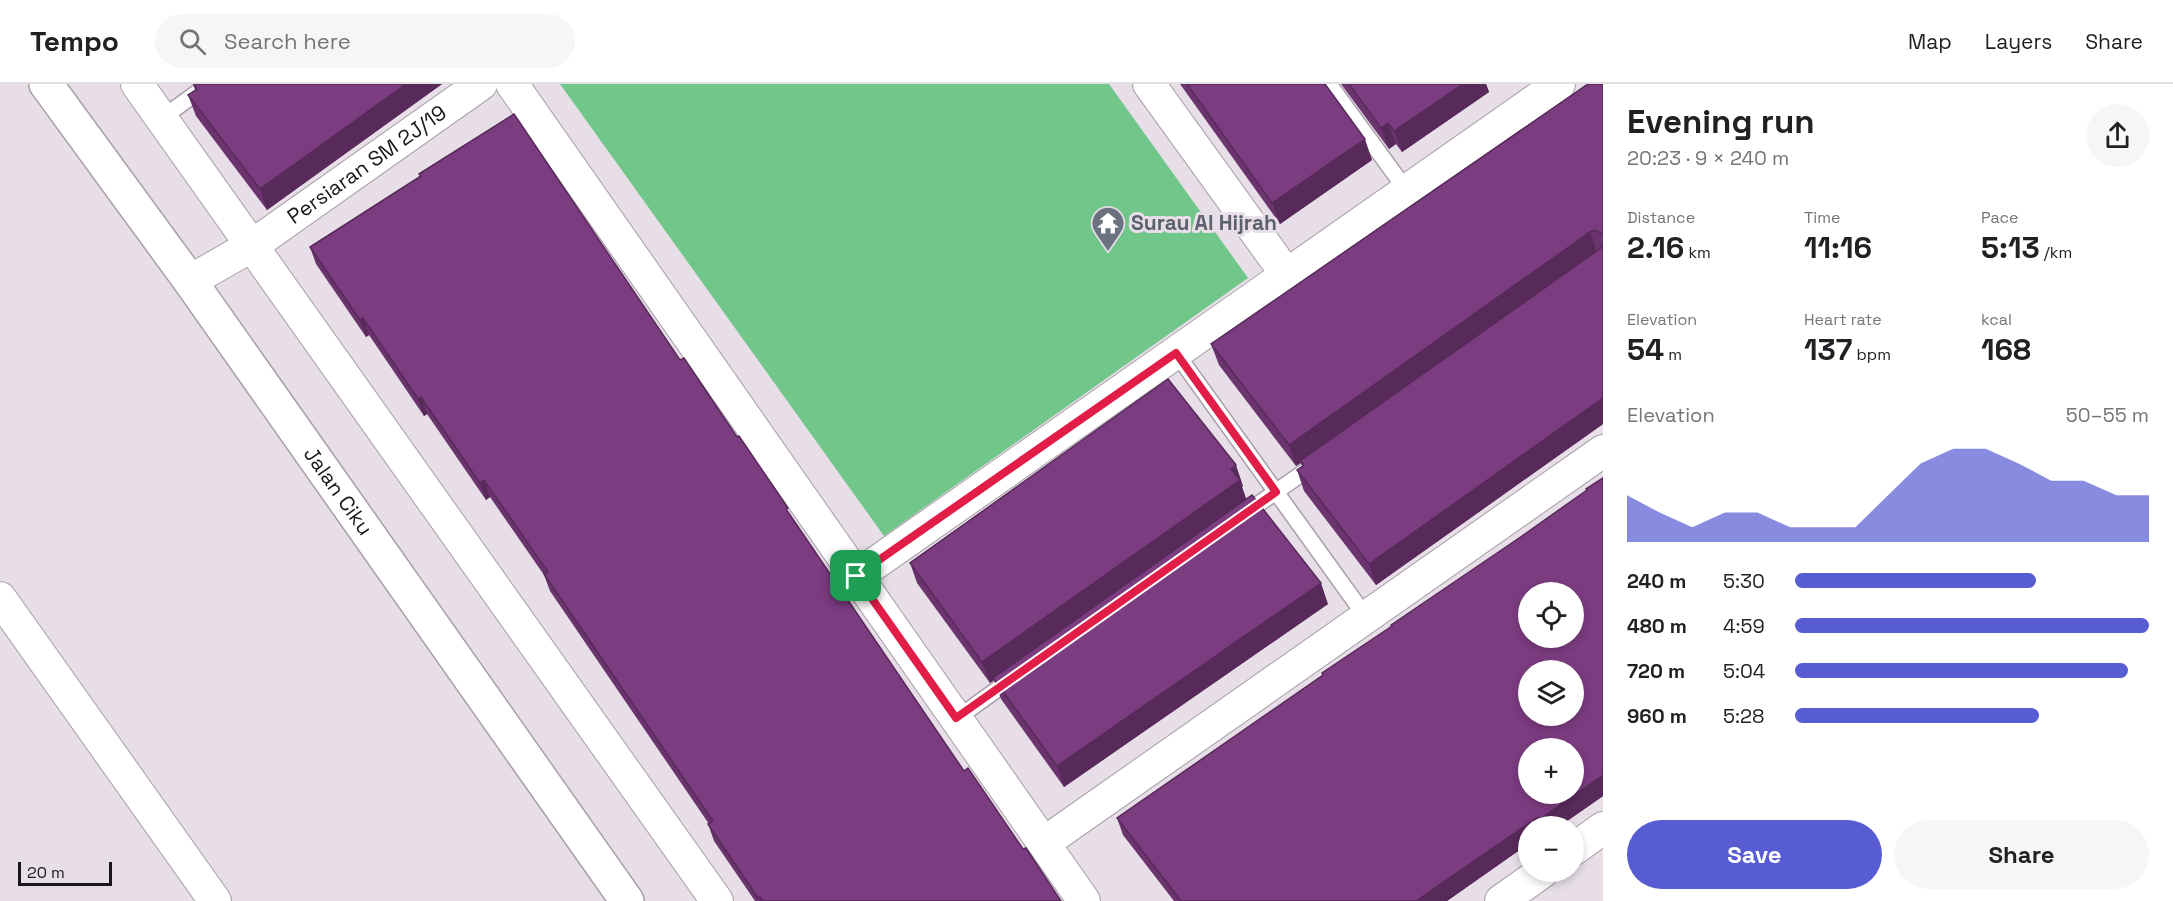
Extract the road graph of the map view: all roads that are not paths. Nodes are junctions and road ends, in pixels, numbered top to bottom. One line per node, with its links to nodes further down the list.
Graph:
1 (46, 84): 14 (street, Jalan Ciku)
2 (137, 84): 10 (street)
3 (209, 84): 10 (lane)
4 (481, 84): 12 (street, Persiaran SM 2J/19)
5 (512, 84): 20 (street)
6 (1149, 84): 13 (street)
7 (1329, 84): 11 (lane)
8 (1559, 84): 9 (street)
9 (1523, 94): 11 (street)
10 (162, 118): 12 (street)
11 (1407, 191): 13 (street)
12 (253, 245): 14 (street, Persiaran SM 2J/19); 31 (street)
13 (1287, 275): 15 (street)
14 (190, 281): 30 (street, Jalan Ciku)
15 (1176, 353): 18 (lane); 20 (street)
16 (1603, 451): 22 (street)
17 (1324, 458): 18 (lane)
18 (1276, 492): 19 (lane); 22 (lane)
19 (1228, 526)
20 (856, 576): 24 (street)
21 (0, 598): 29 (street)
22 (1366, 617): 27 (street)
23 (1024, 670): 24 (lane)
24 (956, 718): 27 (street)
25 (1603, 828): 26 (street)
26 (1584, 842)
27 (1044, 843): 32 (street)
28 (1528, 882): 33 (street)
29 (215, 901)
30 (627, 901)
31 (717, 901)
32 (1084, 901)
33 (1501, 901)

